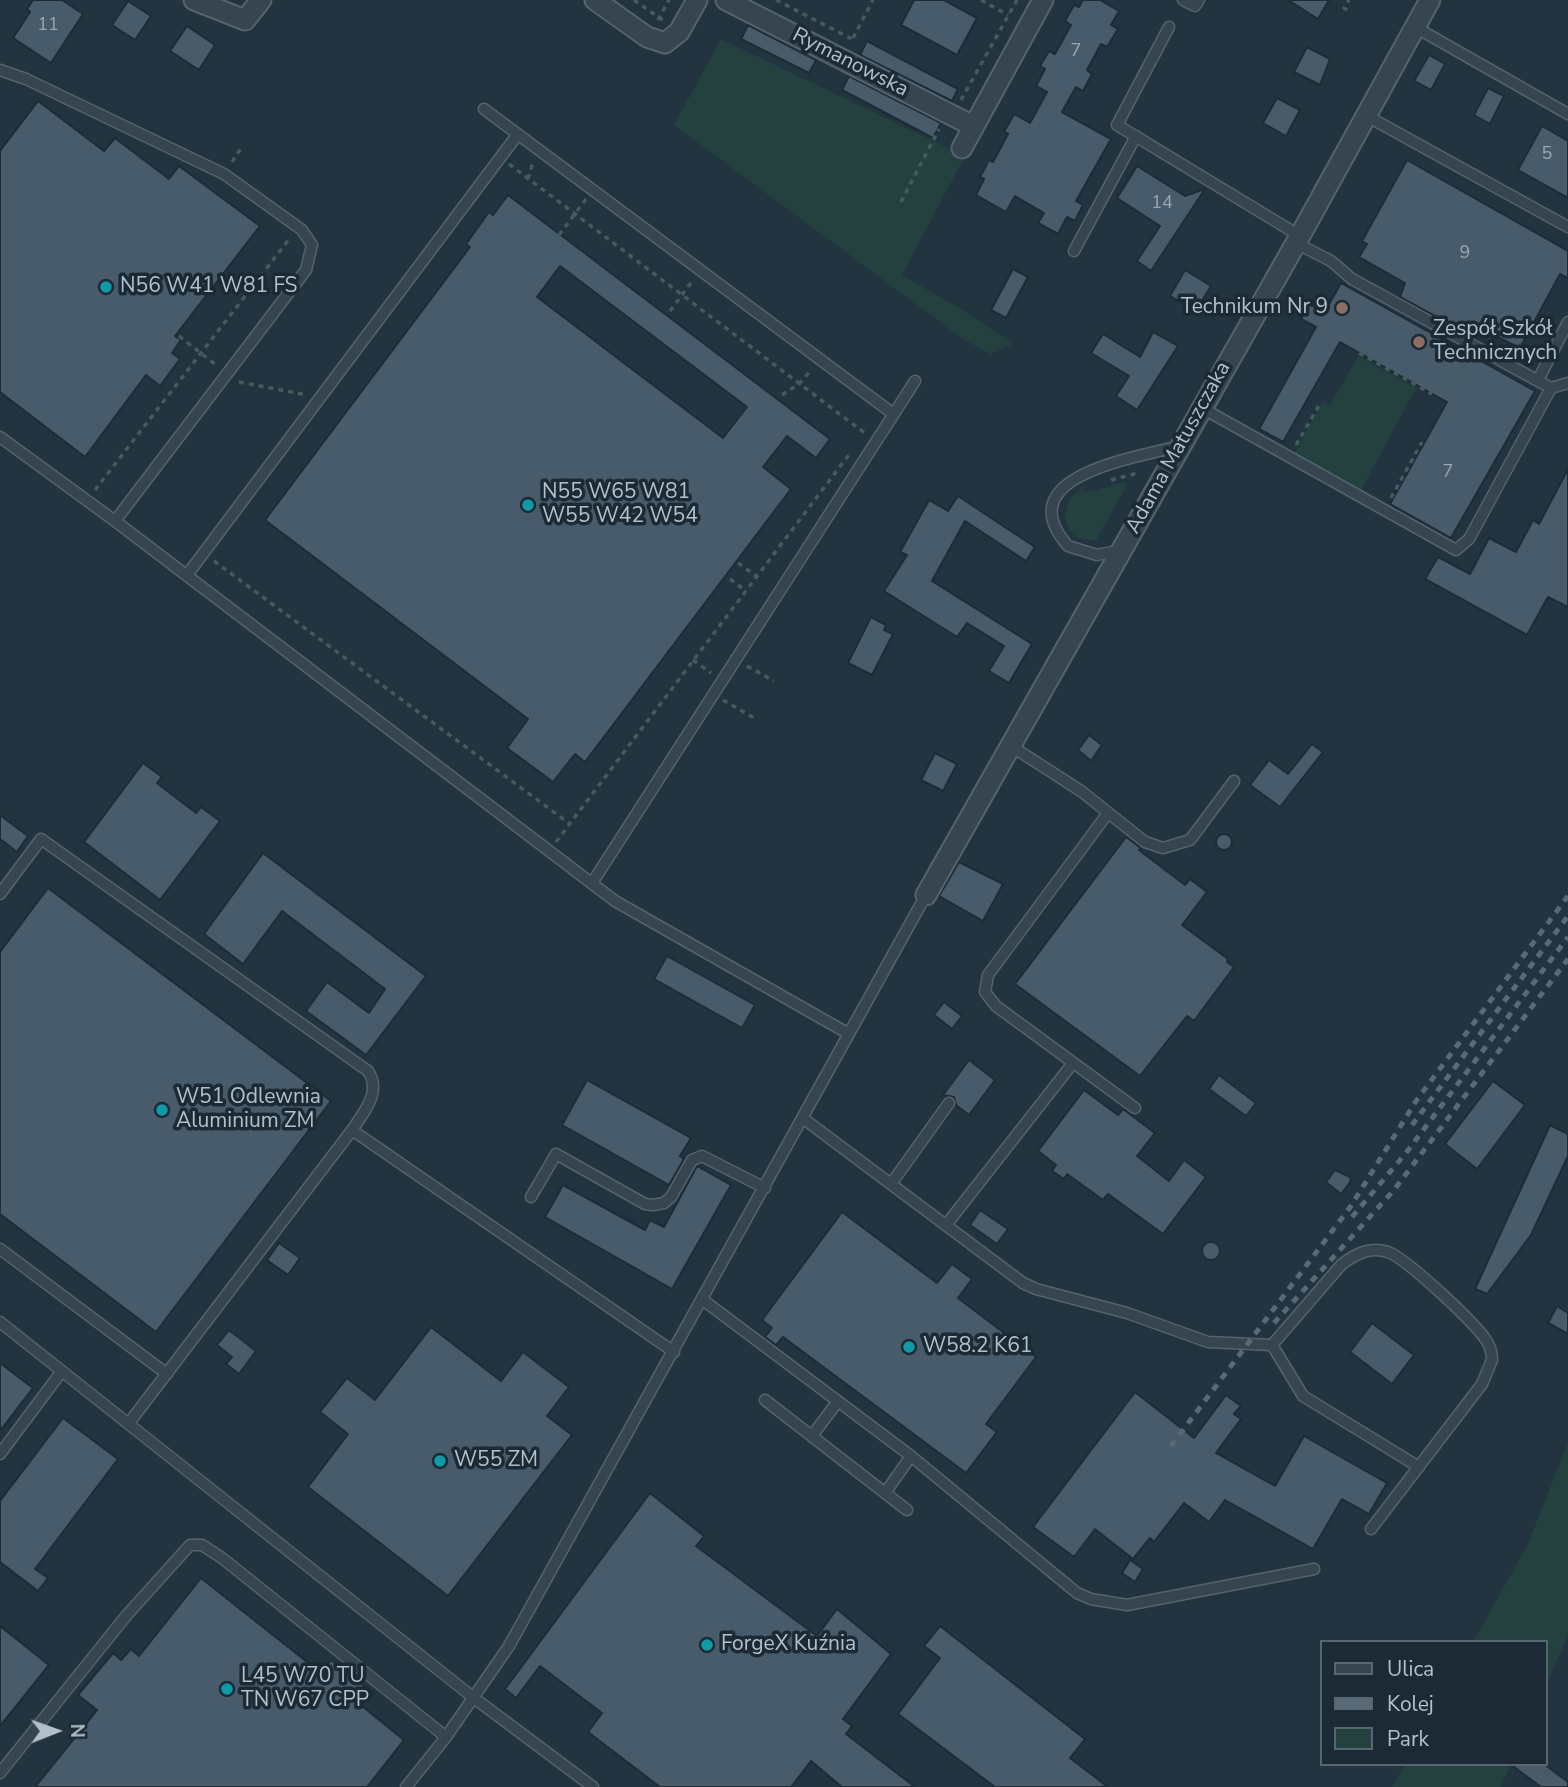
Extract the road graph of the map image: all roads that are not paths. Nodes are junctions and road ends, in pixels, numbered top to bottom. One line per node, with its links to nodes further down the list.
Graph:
1 (194, 0): 2 (street)
2 (261, 0)
3 (595, 0): 4 (street)
4 (697, 0)
5 (726, 0): 16 (street, Rymanowska)
6 (1043, 0): 16 (street)
7 (1183, 0): 8 (lane)
8 (1199, 0)
9 (1430, 0): 11 (street, Adama Matuszczaka)
10 (1169, 27): 18 (lane)
11 (1415, 27): 14 (lane); 15 (street, Adama Matuszczaka)
12 (0, 70): 32 (lane)
13 (484, 109): 17 (lane)
14 (1568, 114)
15 (1365, 115): 20 (lane); 21 (street, Adama Matuszczaka)
16 (973, 126): 19 (street)
17 (518, 134): 29 (lane); 34 (lane)
18 (1136, 136): 21 (lane); 22 (lane)
19 (962, 148)
20 (1568, 227)
21 (1298, 239): 24 (lane); 28 (street, Adama Matuszczaka)
22 (1074, 251)
23 (1568, 322): 24 (lane)
24 (1538, 380): 27 (lane)
25 (915, 381): 29 (lane)
26 (1568, 383): 27 (lane)
27 (1551, 388): 28 (lane)
28 (1202, 408): 31 (street, Adama Matuszczaka)
29 (892, 413): 38 (lane)
30 (0, 437): 32 (lane)
31 (1181, 445): 33 (street, Adama Matuszczaka); 33 (lane)
32 (115, 521): 34 (lane)
33 (1122, 550): 35 (street, Adama Matuszczaka)
34 (187, 575): 38 (lane)
35 (1012, 746): 37 (lane); 40 (street, Adama Matuszczaka)
36 (1234, 781): 37 (lane)
37 (1108, 813): 42 (lane)
38 (592, 883): 41 (lane)
39 (0, 894): 46 (lane)
40 (926, 895): 41 (lane)
41 (849, 1034): 45 (lane)
42 (1073, 1063): 44 (lane); 50 (lane)
43 (949, 1103): 47 (lane)
44 (1136, 1108)
45 (804, 1119): 47 (lane); 48 (lane)
46 (352, 1130): 55 (lane); 57 (lane)
47 (891, 1184): 50 (lane)
48 (765, 1188): 49 (lane); 52 (lane)
49 (531, 1197)
50 (946, 1225): 54 (lane)
51 (0, 1249): 57 (lane)
52 (703, 1300): 55 (lane); 59 (lane)
53 (0, 1322): 56 (lane)
54 (1272, 1345): 64 (lane); 64 (lane)
55 (674, 1352): 69 (lane)
56 (62, 1371): 60 (lane); 62 (lane)
57 (167, 1374): 60 (lane)
58 (765, 1400): 61 (lane)
59 (838, 1401): 61 (lane); 63 (lane)
60 (129, 1423): 69 (lane)
61 (812, 1436): 65 (lane)
62 (0, 1454)
63 (911, 1456): 65 (lane); 68 (lane)
64 (1419, 1467): 67 (lane)
65 (885, 1493): 66 (lane)
66 (907, 1510)
67 (1371, 1530)
68 (1314, 1569)
69 (474, 1698): 70 (lane); 73 (lane)
70 (446, 1737): 71 (lane); 72 (lane)
71 (0, 1773)
72 (406, 1787)
73 (593, 1787)

